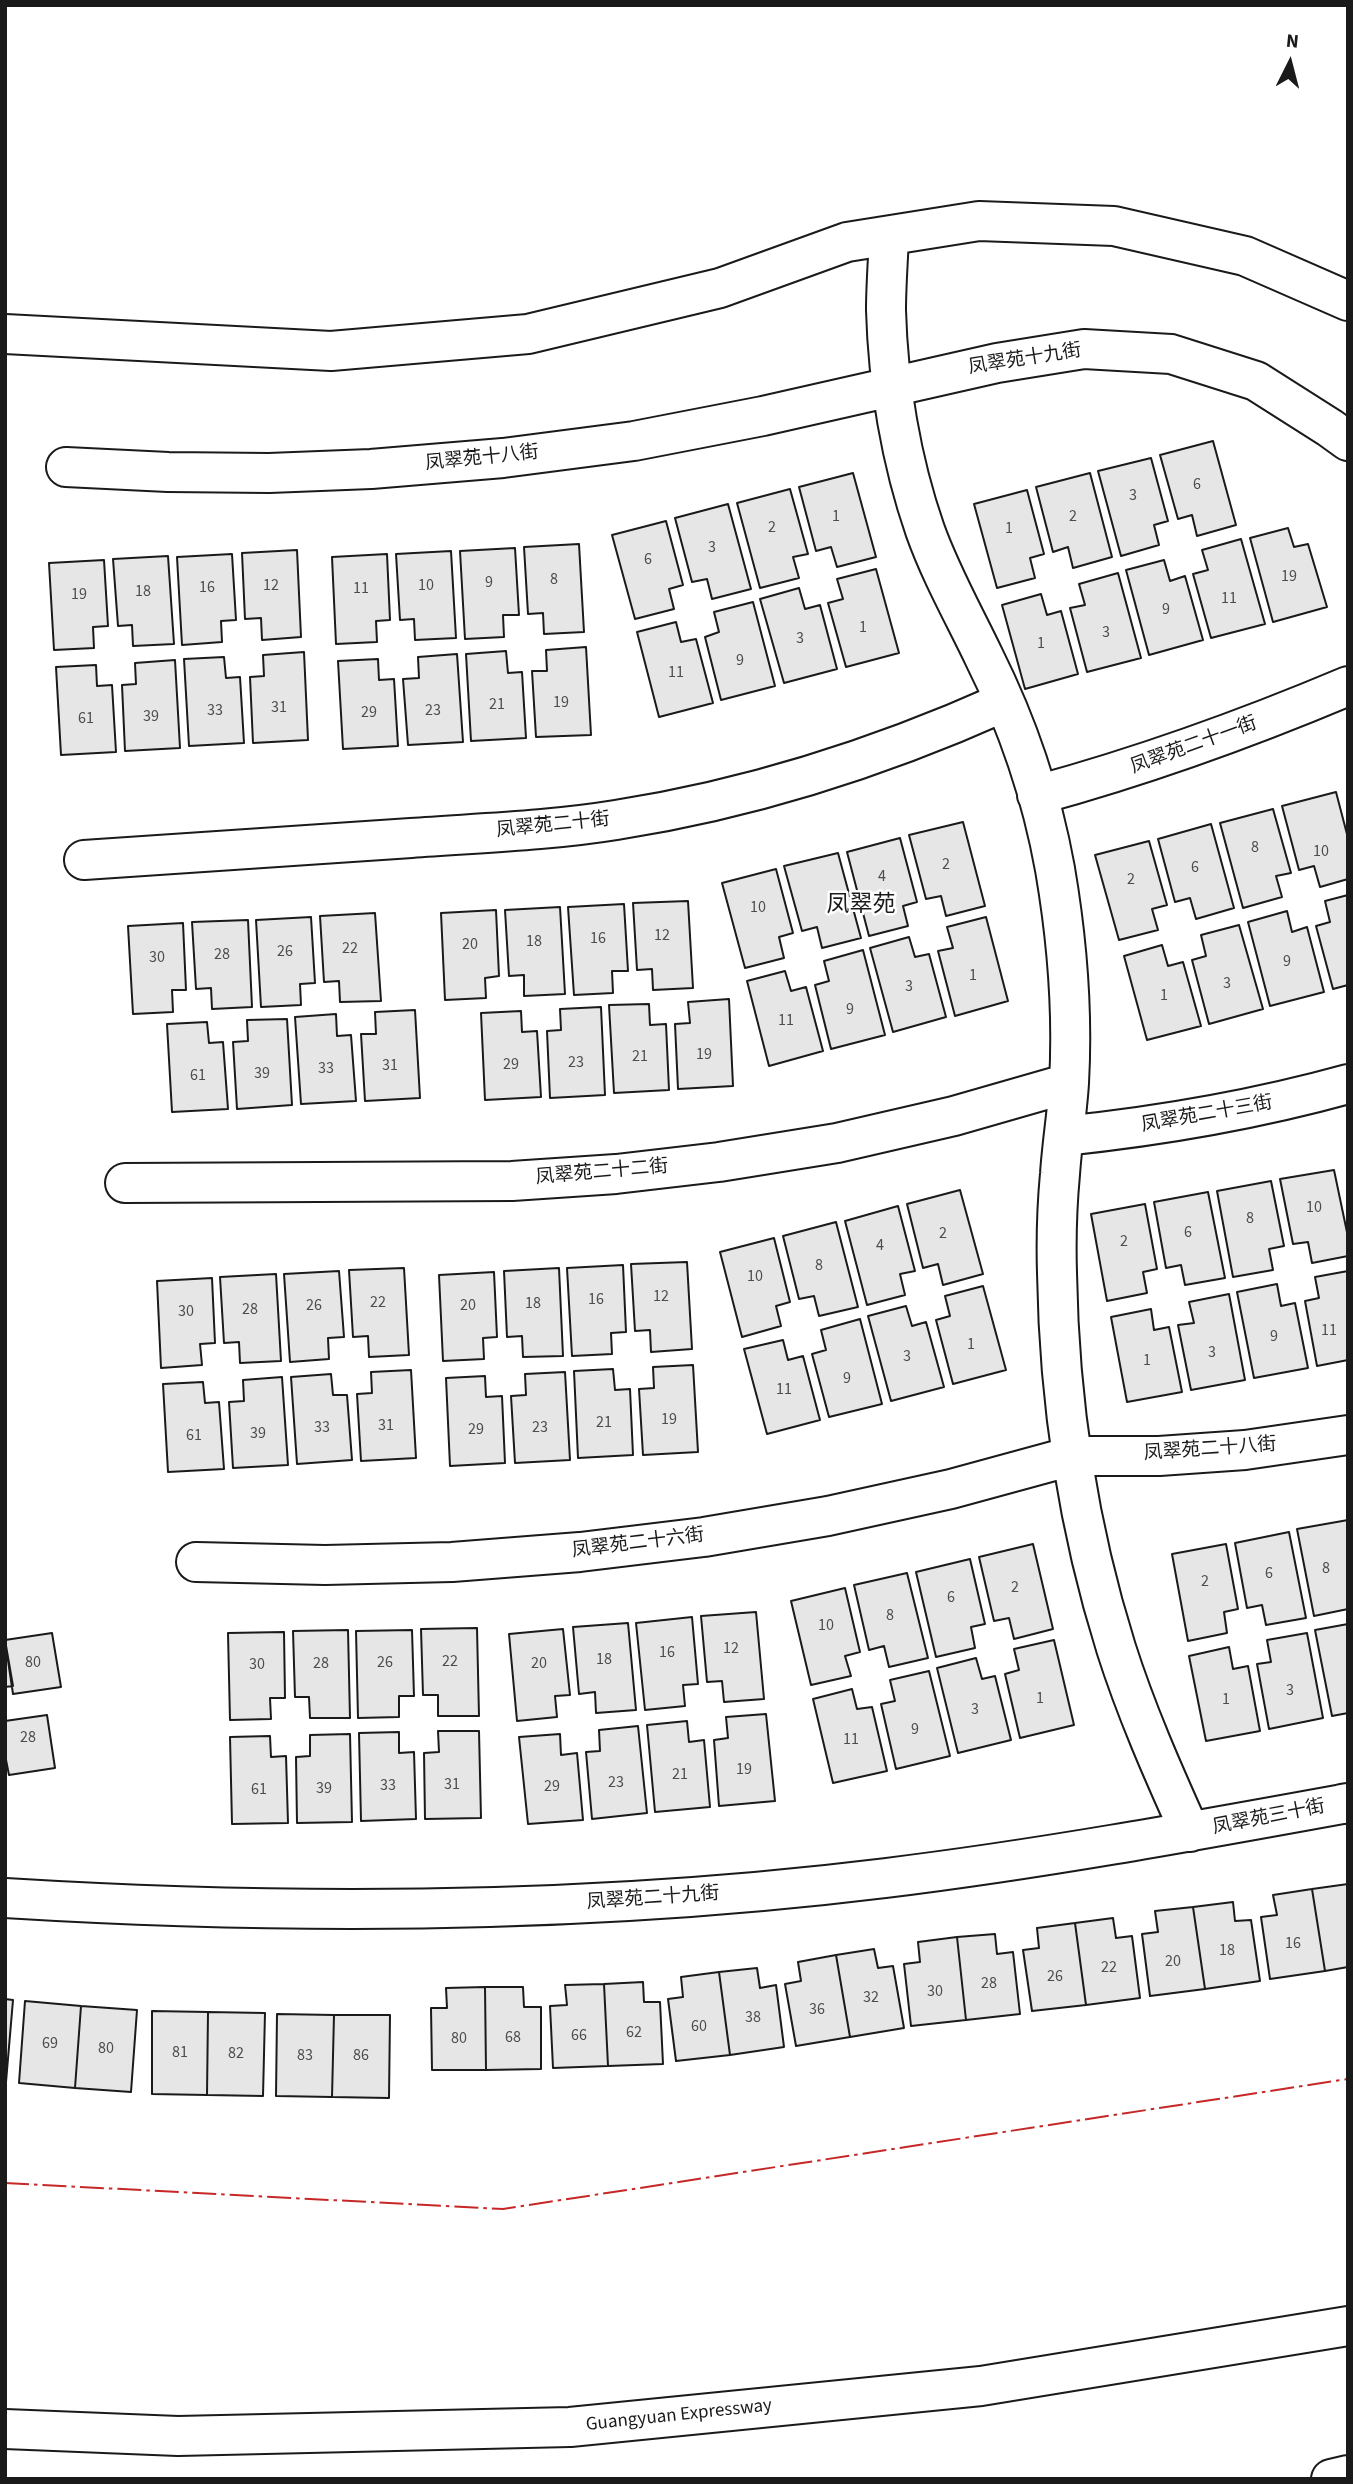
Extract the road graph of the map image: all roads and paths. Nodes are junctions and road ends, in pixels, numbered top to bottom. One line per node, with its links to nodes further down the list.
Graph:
1 (889, 236): 2 (main road); 3 (main road); 4 (main road)
2 (1348, 301)
3 (5, 334)
4 (892, 385): 5 (main road, 凤翠苑十九街); 6 (main road, 凤翠苑十八街); 8 (main road)
5 (1348, 441)
6 (66, 467)
7 (1348, 686): 9 (main road, 凤翠苑二十一街)
8 (1004, 702): 9 (main road); 10 (main road, 凤翠苑二十街)
9 (1037, 795): 11 (main road)
10 (84, 860)
11 (1069, 1083): 13 (main road); 14 (main road, 凤翠苑二十二街)
12 (1348, 1084): 13 (main road, 凤翠苑二十三街)
13 (1063, 1136): 16 (main road)
14 (125, 1183)
15 (1348, 1435): 16 (main road, 凤翠苑二十八街)
16 (1072, 1456): 17 (main road, 凤翠苑二十六街); 19 (main road)
17 (196, 1562)
18 (1348, 1803): 19 (main road, 凤翠苑三十街)
19 (1190, 1832): 20 (main road, 凤翠苑二十九街)
20 (5, 1898)
21 (1348, 2326): 22 (main road, Guangyuan Expressway)
22 (5, 2430)
23 (1348, 2475): 24 (main road)
24 (1331, 2479)

